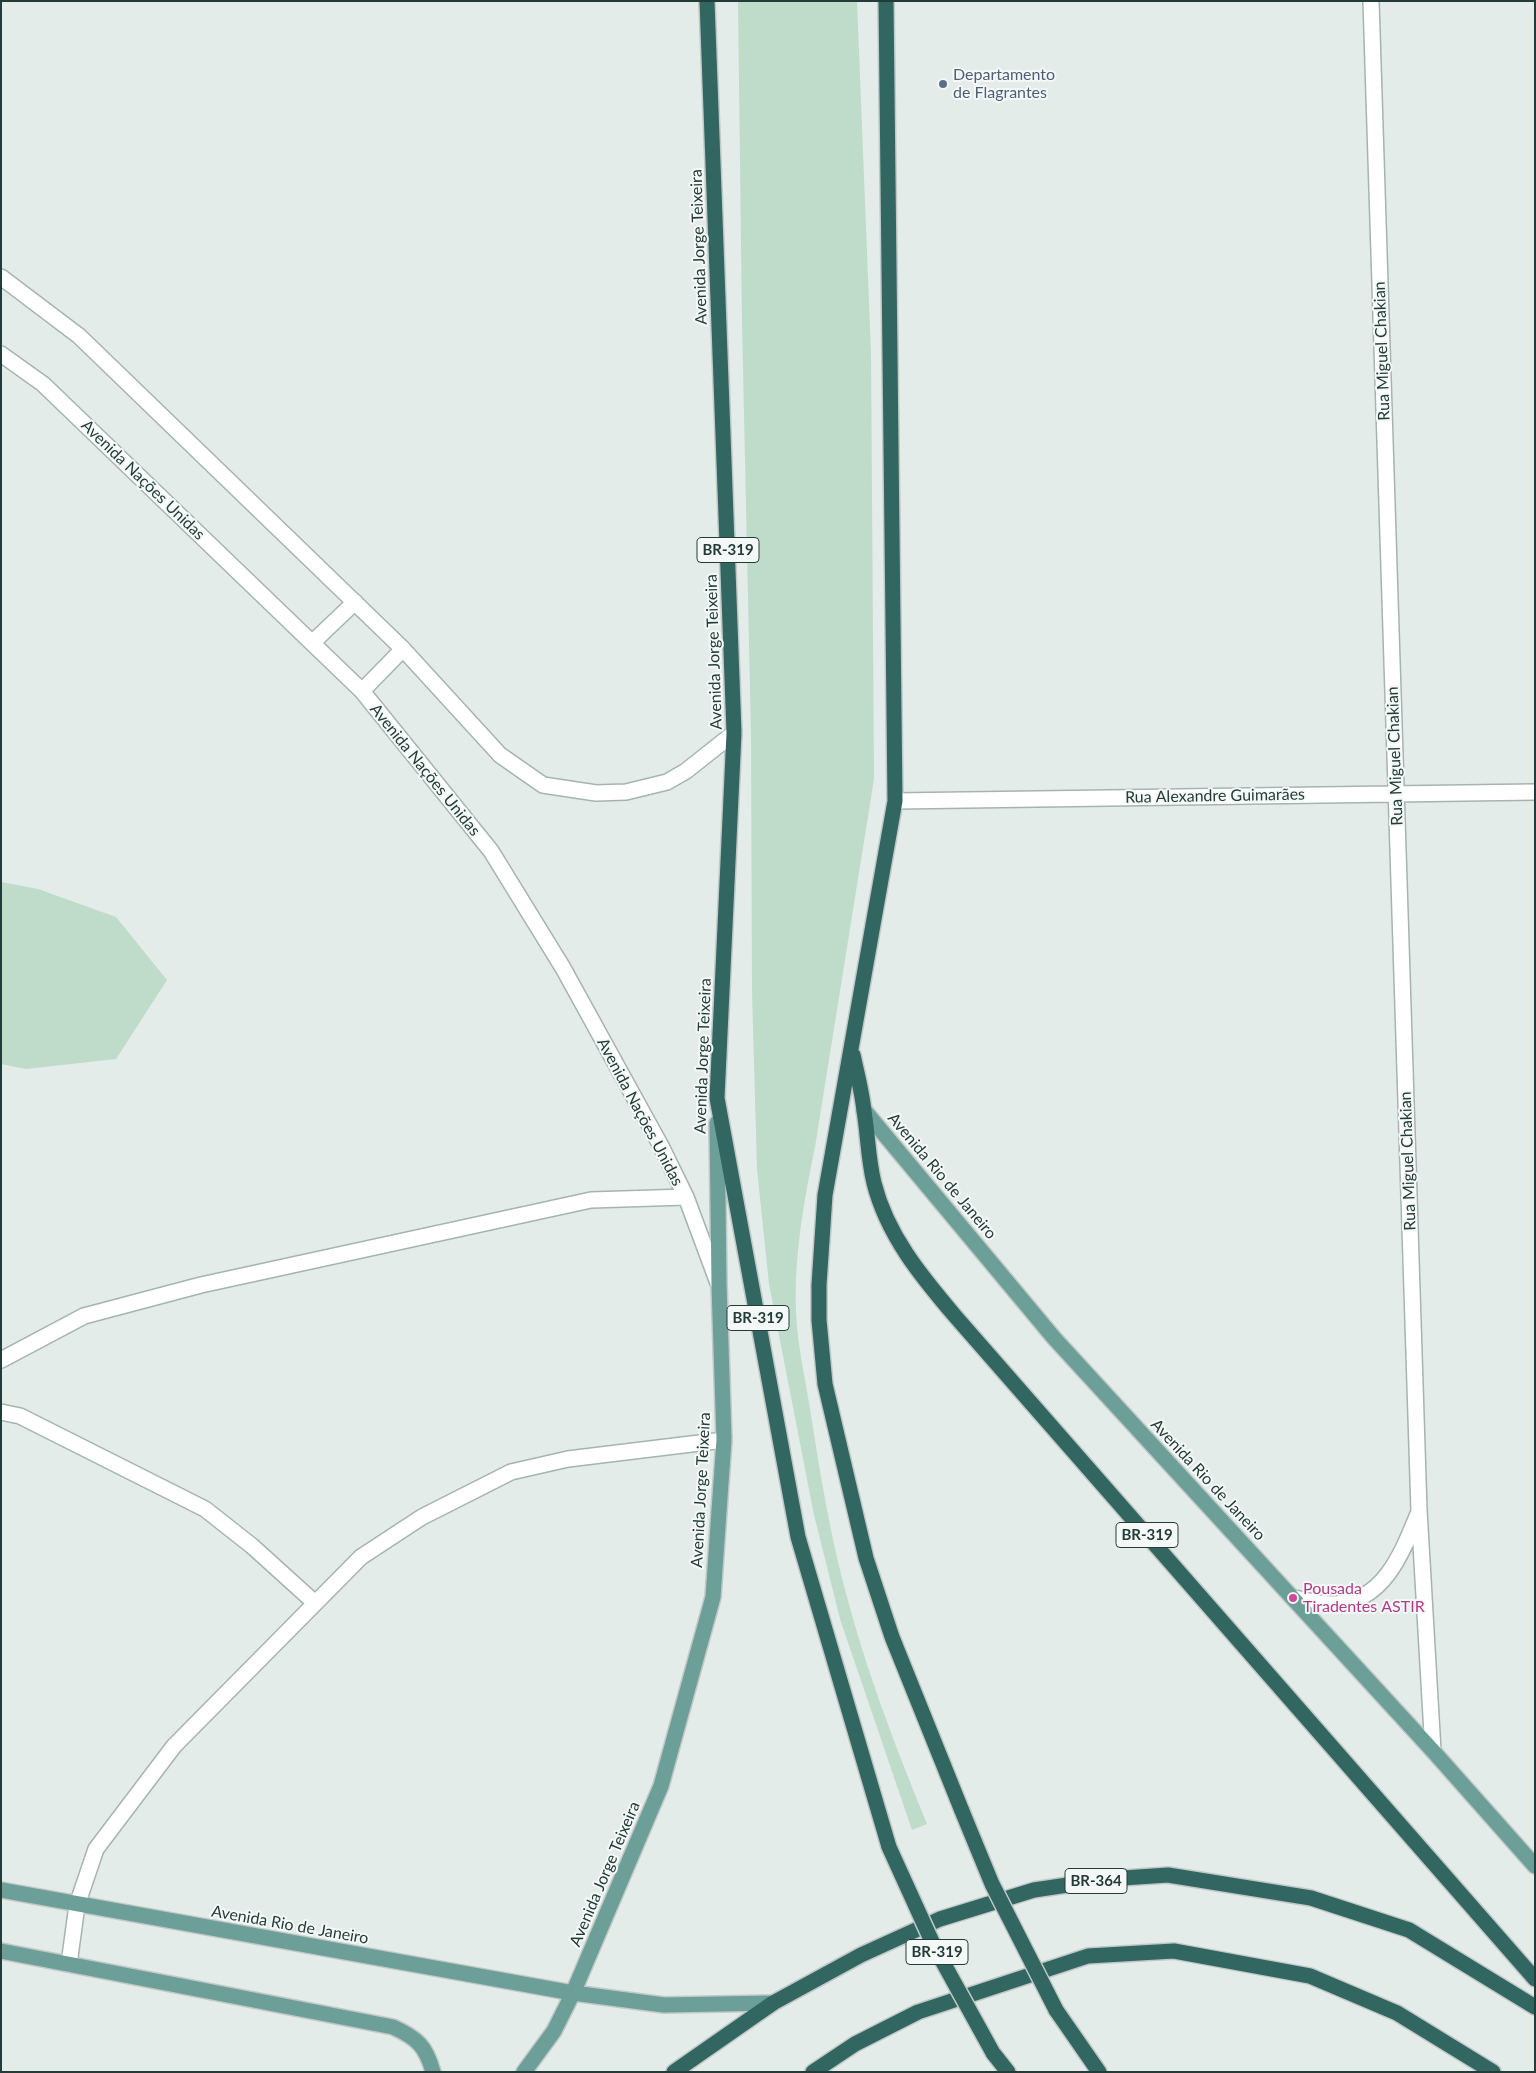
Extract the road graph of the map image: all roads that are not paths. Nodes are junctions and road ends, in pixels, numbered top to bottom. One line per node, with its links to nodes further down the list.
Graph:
1 (707, 1): 10 (highway, Avenida Jorge Teixeira / BR-319)
2 (886, 1): 13 (highway, BR-319)
3 (1371, 1): 12 (street, Rua Miguel Chakian)
4 (1, 277): 6 (street)
5 (1, 354): 7 (street, Avenida Nações Unidas)
6 (354, 602): 7 (street); 8 (street)
7 (312, 642): 9 (street, Avenida Nações Unidas)
8 (403, 650): 9 (street); 10 (street)
9 (362, 691): 17 (street, Avenida Nações Unidas)
10 (734, 733): 15 (highway, Avenida Jorge Teixeira / BR-319)
11 (1535, 792): 12 (street, Rua Alexandre Guimarães)
12 (1396, 793): 13 (street, Rua Alexandre Guimarães); 22 (street, Rua Miguel Chakian)
13 (895, 802): 14 (highway, BR-319)
14 (851, 1043): 16 (highway, BR-319); 40 (highway, bridge)
15 (717, 1098): 18 (main road, Avenida Jorge Teixeira); 39 (highway, BR-319, bridge)
16 (864, 1110): 23 (main road, Avenida Rio de Janeiro); 31 (highway, BR-319)
17 (686, 1197): 18 (street, Avenida Nações Unidas); 19 (street)
18 (719, 1284): 21 (main road, Avenida Jorge Teixeira)
19 (1, 1360)
20 (1, 1412): 24 (street)
21 (724, 1440): 24 (street); 32 (main road, Avenida Jorge Teixeira)
22 (1419, 1510): 23 (street, Rua Miguel Chakian); 25 (street, Rua Miguel Chakian)
23 (1293, 1598): 25 (main road, Avenida Rio de Janeiro)
24 (315, 1603): 28 (street)
25 (1433, 1751): 26 (main road, Avenida Rio de Janeiro)
26 (1535, 1866)
27 (1, 1890): 28 (main road, Avenida Rio de Janeiro)
28 (77, 1905): 30 (street); 32 (main road, Avenida Rio de Janeiro)
29 (1, 1951): 30 (main road)
30 (69, 1964): 35 (main road)
31 (1535, 1980)
32 (573, 1993): 33 (main road, Avenida Rio de Janeiro); 36 (main road, Avenida Jorge Teixeira)
33 (773, 2003): 34 (highway, BR-364); 37 (highway, BR-364)
34 (1535, 2007)
35 (433, 2072)
36 (524, 2072)
37 (674, 2072)
38 (813, 2072): 41 (highway)
39 (1008, 2072)
40 (1099, 2072)
41 (1493, 2072)

